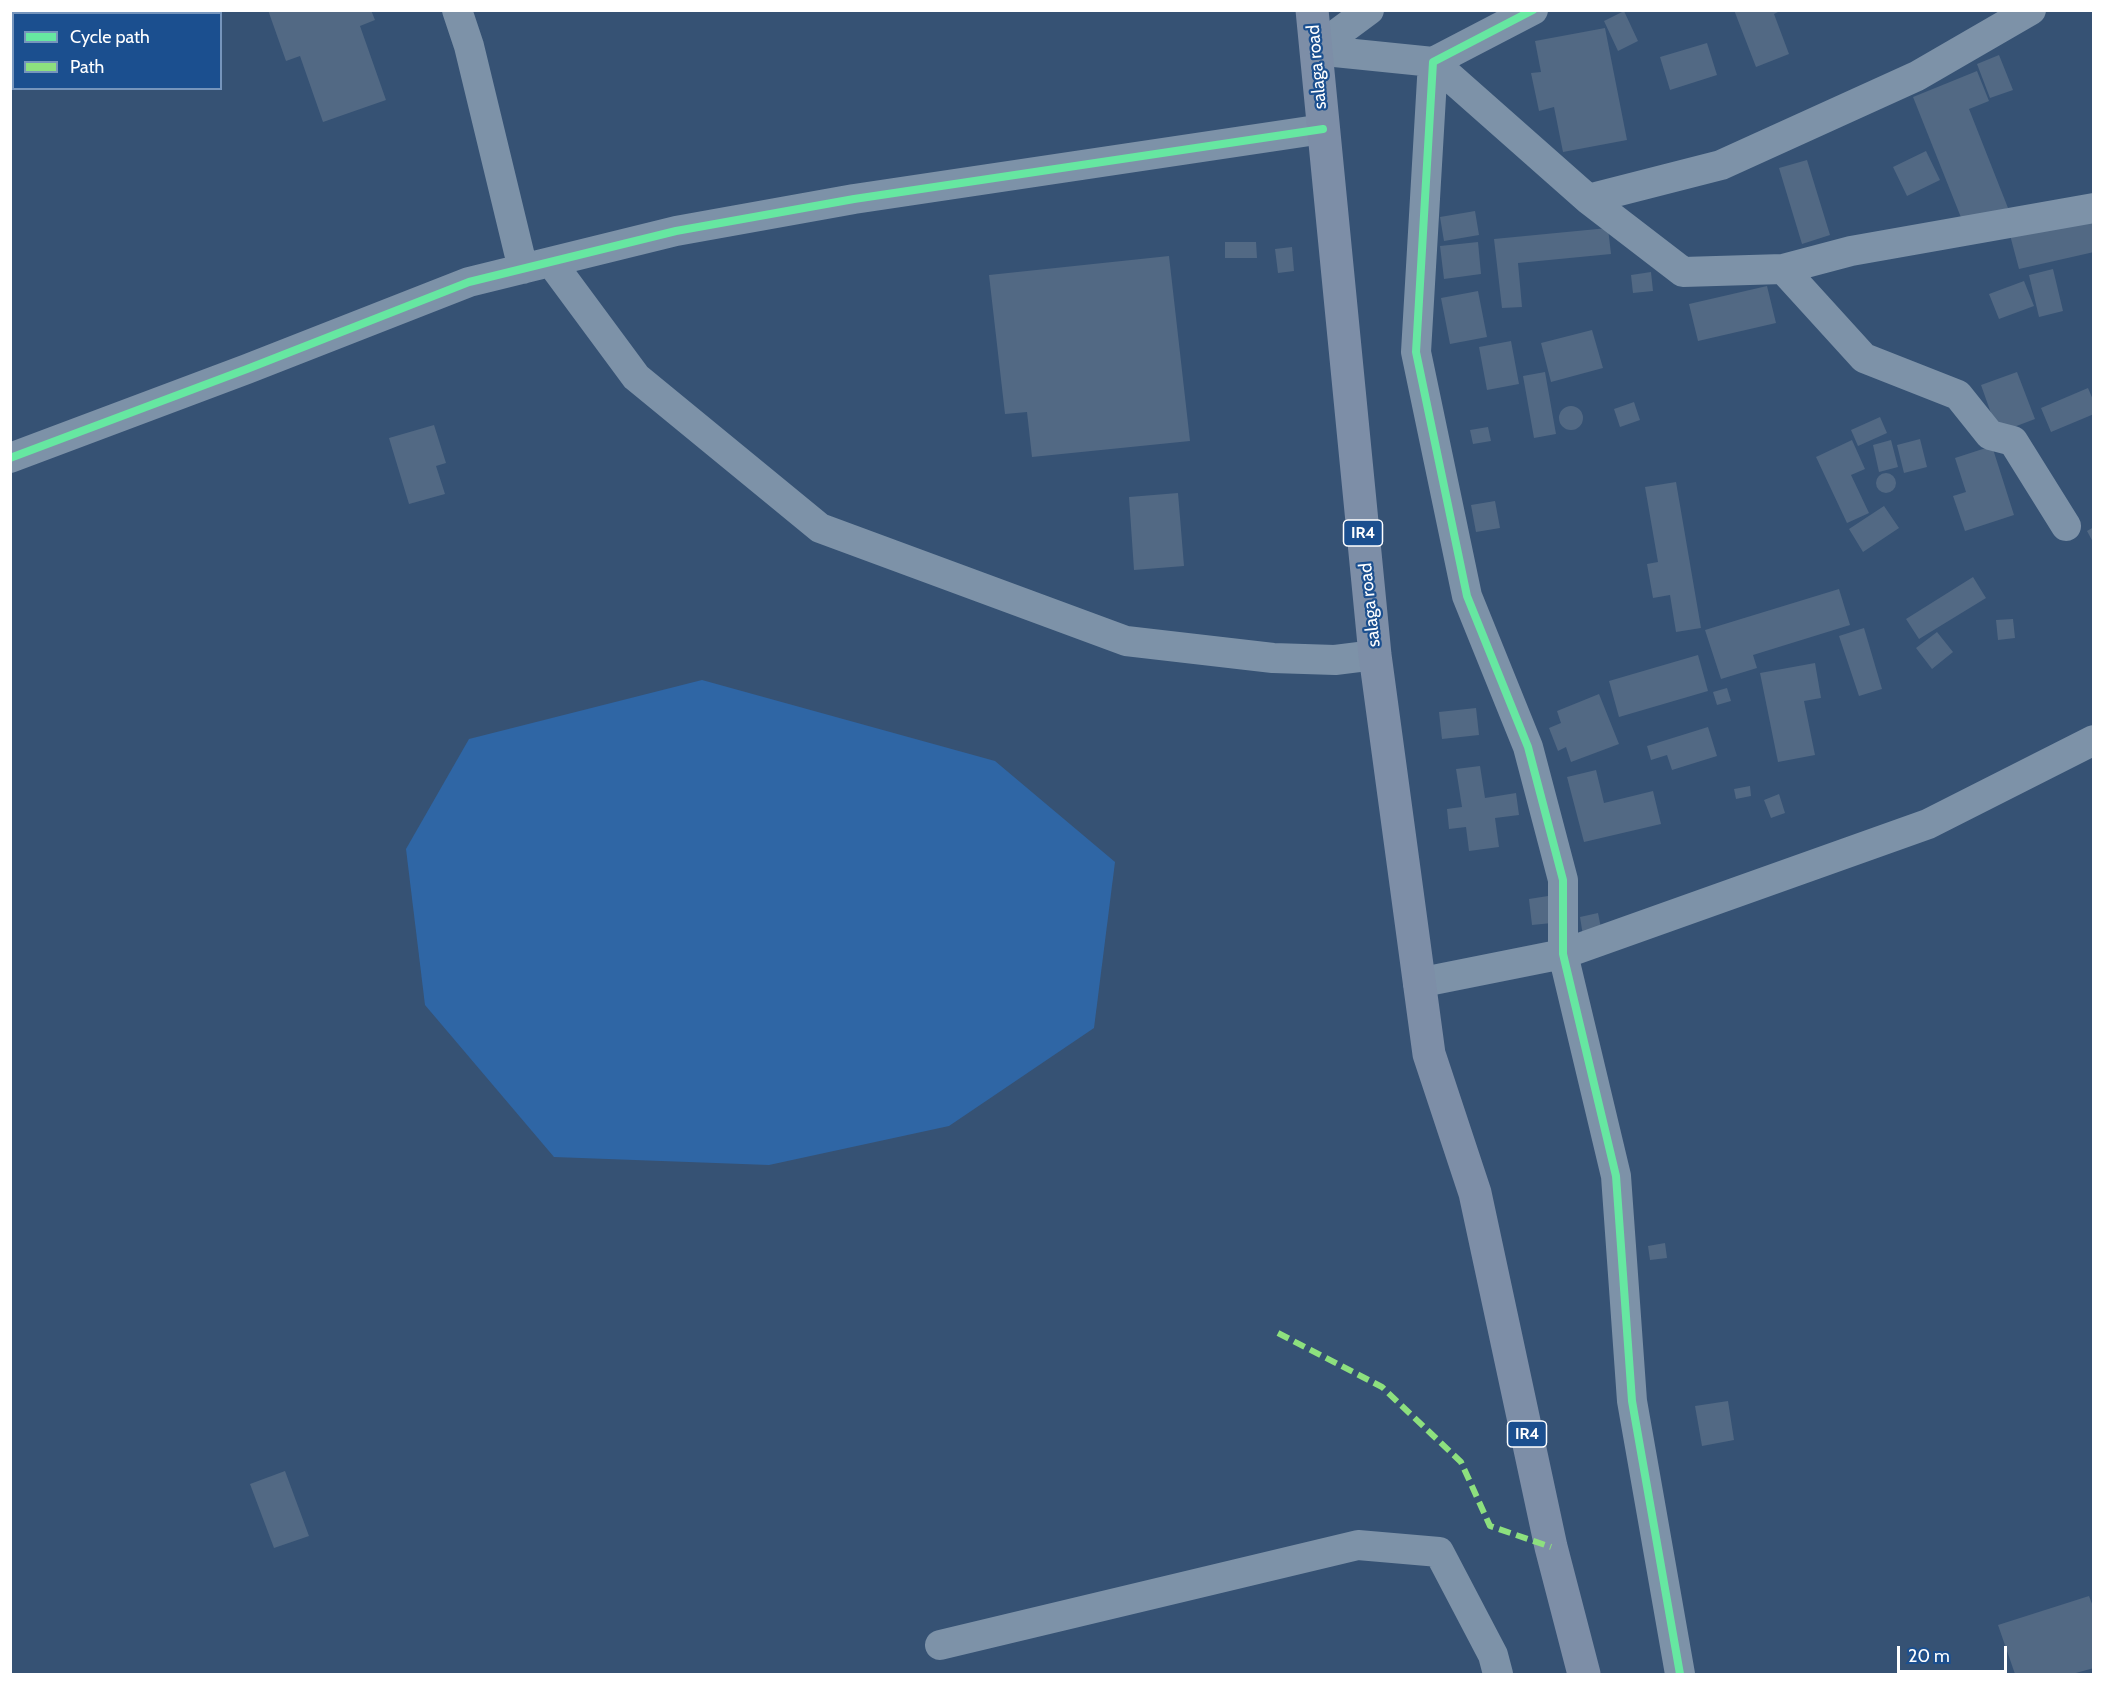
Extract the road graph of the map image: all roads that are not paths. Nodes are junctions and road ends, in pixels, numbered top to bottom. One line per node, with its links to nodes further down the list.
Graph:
1 (457, 10): 13 (street)
2 (1312, 10): 6 (main road, salaga road / IR4)
3 (1370, 10): 6 (street)
4 (1533, 10): 7 (street)
5 (2031, 10): 9 (street)
6 (1315, 50): 7 (street); 8 (main road, salaga road / IR4)
7 (1433, 62): 9 (street); 18 (street)
8 (1323, 129): 11 (street); 16 (main road, salaga road / IR4)
9 (1588, 199): 12 (street)
10 (2094, 208): 12 (street)
11 (551, 262): 13 (street); 16 (street)
12 (1783, 268): 15 (street)
13 (523, 269): 14 (street)
14 (10, 458)
15 (2066, 526)
16 (1376, 655): 19 (main road, salaga road / IR4)
17 (2094, 740): 18 (street)
18 (1563, 954): 19 (street); 23 (street)
19 (1418, 983): 22 (main road, salaga road / IR4)
20 (940, 1645): 21 (street)
21 (1498, 1674)
22 (1584, 1674)
23 (1680, 1674)

